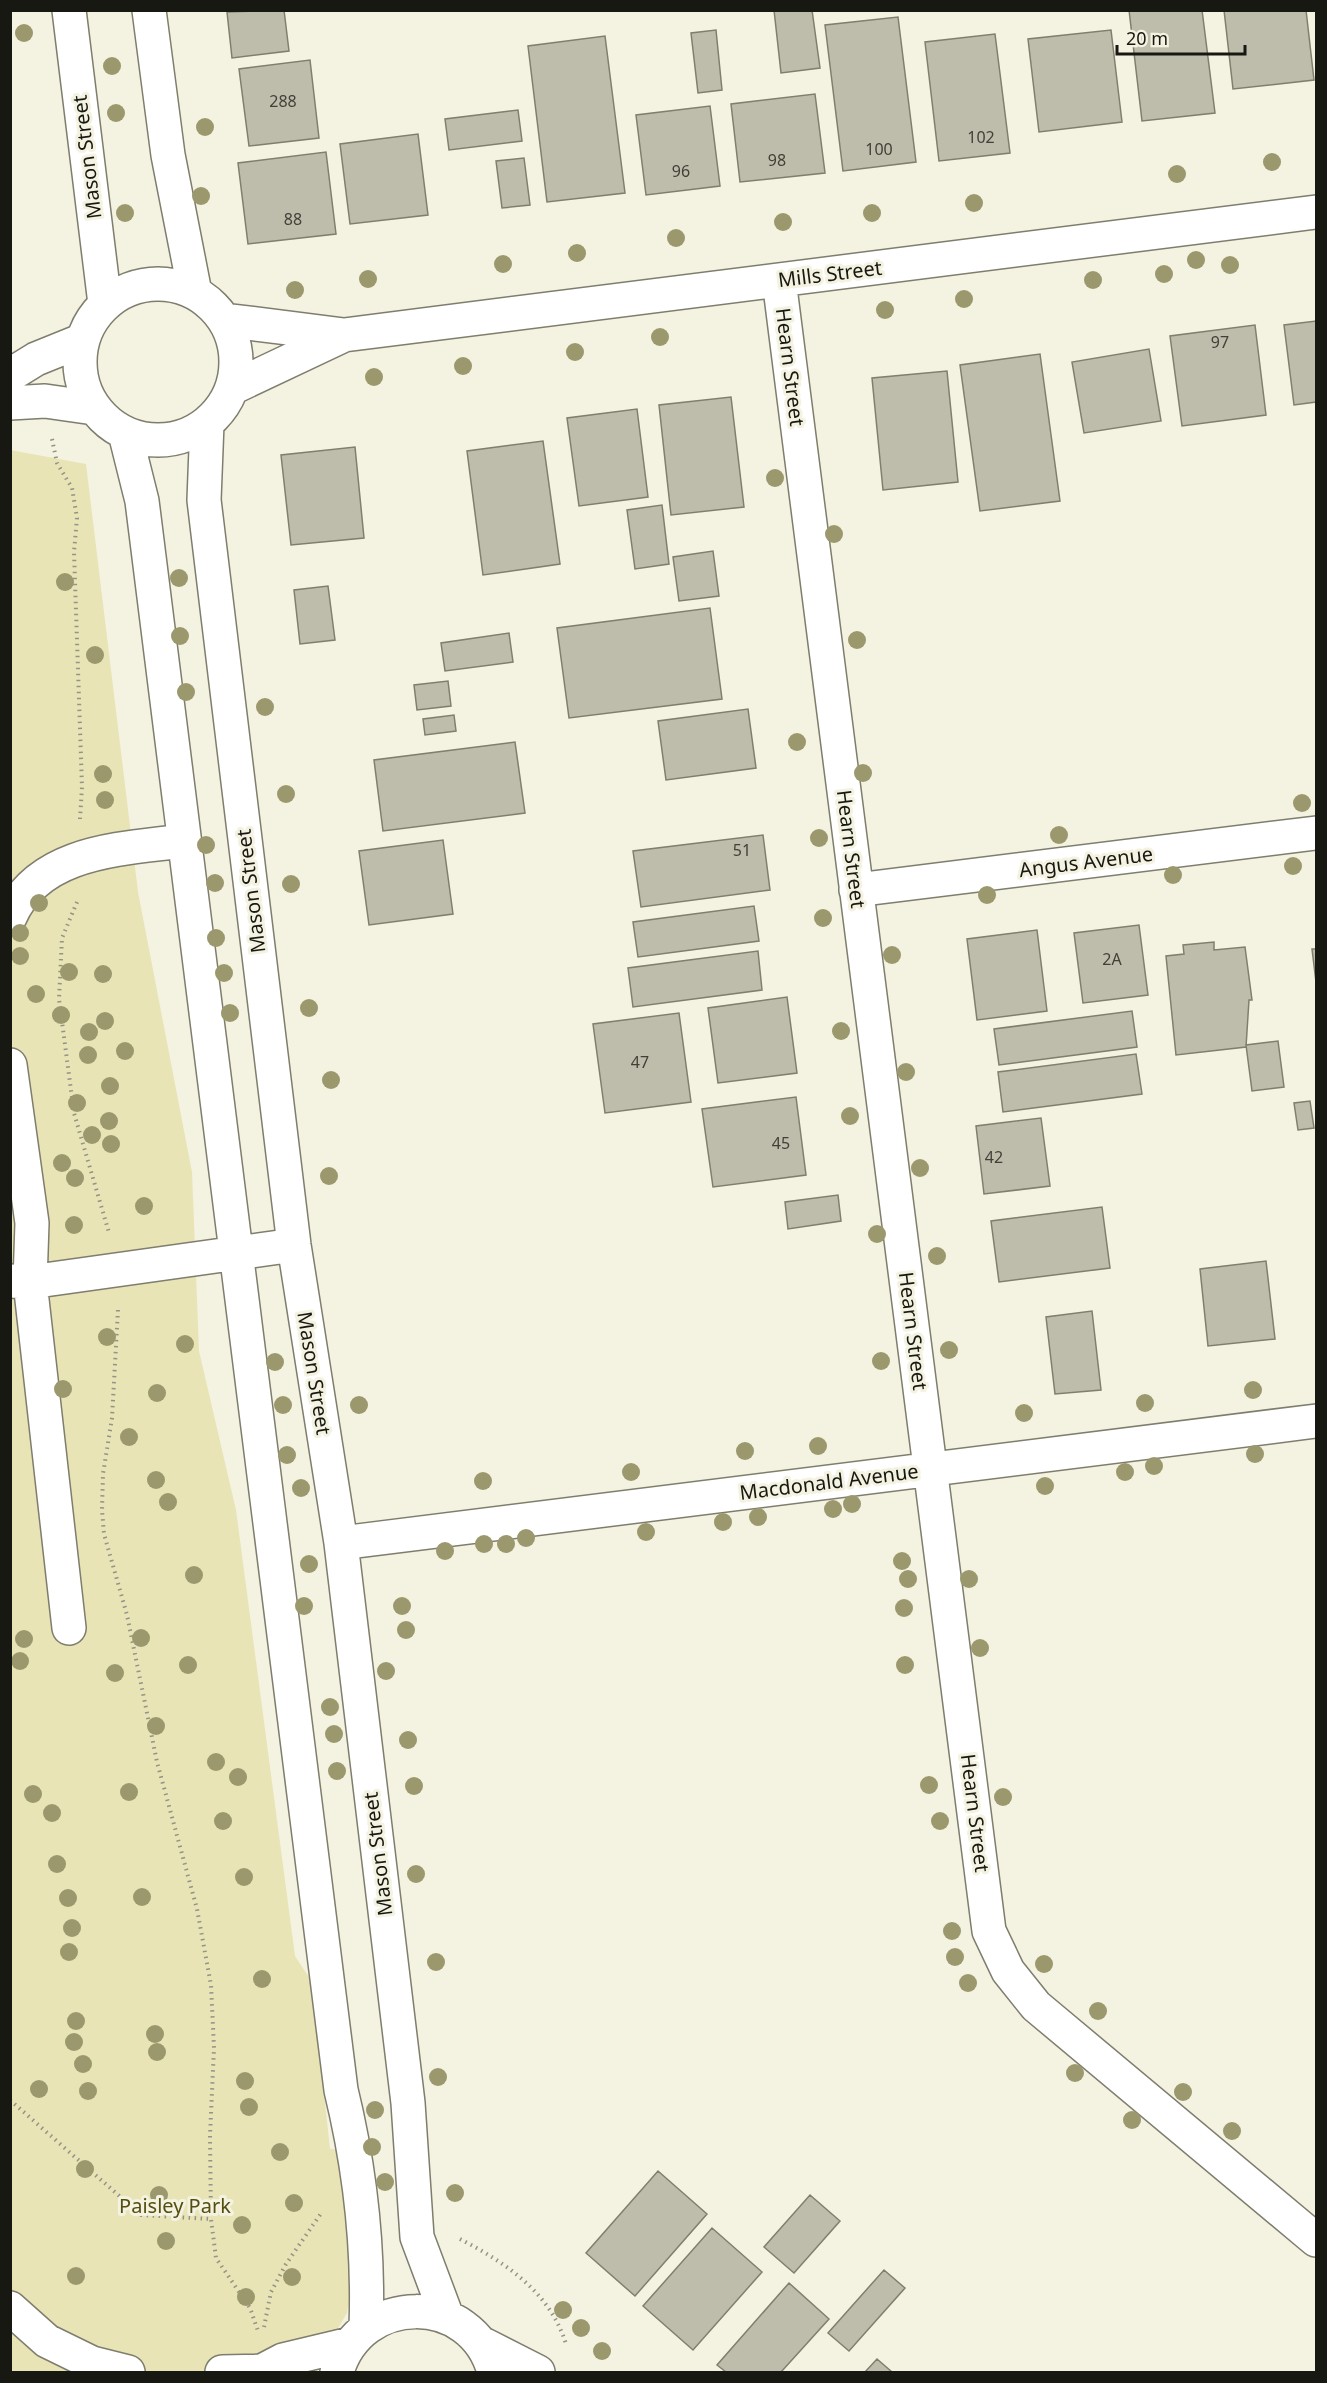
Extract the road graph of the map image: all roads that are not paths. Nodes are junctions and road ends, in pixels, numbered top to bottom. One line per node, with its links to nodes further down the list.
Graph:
1 (69, 10): 6 (street, Mason Street)
2 (149, 10): 5 (street)
3 (1317, 212): 4 (street, Mills Street)
4 (779, 280): 8 (street, Mills Street); 18 (street, Hearn Street)
5 (195, 293): 6 (street); 7 (street)
6 (105, 304): 9 (street)
7 (224, 320): 8 (street, Mills Street); 11 (street)
8 (344, 335): 11 (street, Mills Street)
9 (83, 340): 10 (street); 13 (street)
10 (10, 375)
11 (232, 388): 14 (street)
12 (10, 403): 13 (street)
13 (94, 408): 15 (street)
14 (207, 423): 15 (street); 21 (street, Mason Street)
15 (125, 433): 17 (street)
16 (1317, 833): 18 (street, Angus Avenue)
17 (183, 841): 19 (street); 22 (street)
18 (856, 890): 25 (street, Hearn Street)
19 (10, 917)
20 (10, 1065): 23 (street)
21 (294, 1245): 22 (street); 26 (street, Mason Street)
22 (235, 1254): 23 (street); 32 (street)
23 (20, 1282): 27 (street)
24 (1317, 1421): 25 (street, Macdonald Avenue)
25 (931, 1469): 26 (street, Macdonald Avenue); 28 (street, Hearn Street)
26 (341, 1543): 30 (street, Mason Street)
27 (69, 1628)
28 (1317, 2240)
29 (10, 2308): 34 (street)
30 (447, 2317): 31 (street); 32 (street)
31 (481, 2343): 36 (street); 37 (street)
32 (351, 2348): 33 (street)
33 (262, 2361): 35 (street)
34 (128, 2373)
35 (222, 2373)
36 (494, 2373)
37 (538, 2373)

